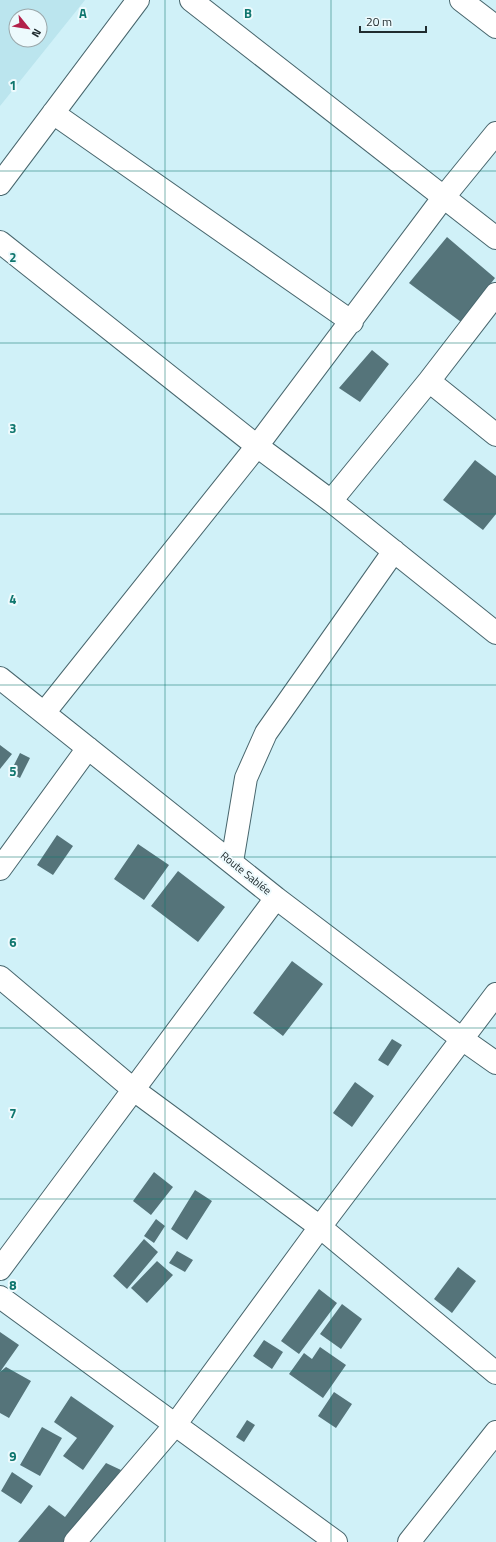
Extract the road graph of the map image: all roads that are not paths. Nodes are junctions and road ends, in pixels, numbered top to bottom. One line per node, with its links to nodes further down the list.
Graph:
1 (138, 0): 5 (street)
2 (191, 0): 8 (street)
3 (467, 2): 4 (street)
4 (496, 27)
5 (53, 113): 7 (street); 12 (street)
6 (496, 132): 8 (street)
7 (0, 184)
8 (443, 198): 9 (street); 12 (street)
9 (496, 238)
10 (0, 242): 15 (street)
11 (496, 294): 13 (street)
12 (352, 322): 15 (street)
13 (429, 381): 14 (street); 16 (street)
14 (496, 435)
15 (257, 446): 16 (street); 20 (street)
16 (331, 501): 17 (street)
17 (394, 551): 18 (street); 22 (street)
18 (496, 633)
19 (0, 678): 20 (street, Route Sablée)
20 (44, 713): 21 (street, Route Sablée)
21 (88, 748): 22 (street, Route Sablée); 23 (street)
22 (232, 862): 24 (street, Route Sablée)
23 (0, 869)
24 (276, 898): 27 (street, Route Sablée); 29 (street)
25 (0, 978): 29 (street)
26 (496, 994): 27 (street)
27 (462, 1039): 28 (street, Route Sablée); 30 (street)
28 (496, 1063)
29 (134, 1090): 30 (street); 31 (street)
30 (320, 1227): 33 (street); 34 (street)
31 (0, 1269)
32 (0, 1297): 34 (street)
33 (496, 1372)
34 (175, 1425): 36 (street); 37 (street)
35 (496, 1432): 38 (street)
36 (75, 1542)
37 (336, 1542)
38 (409, 1542)

